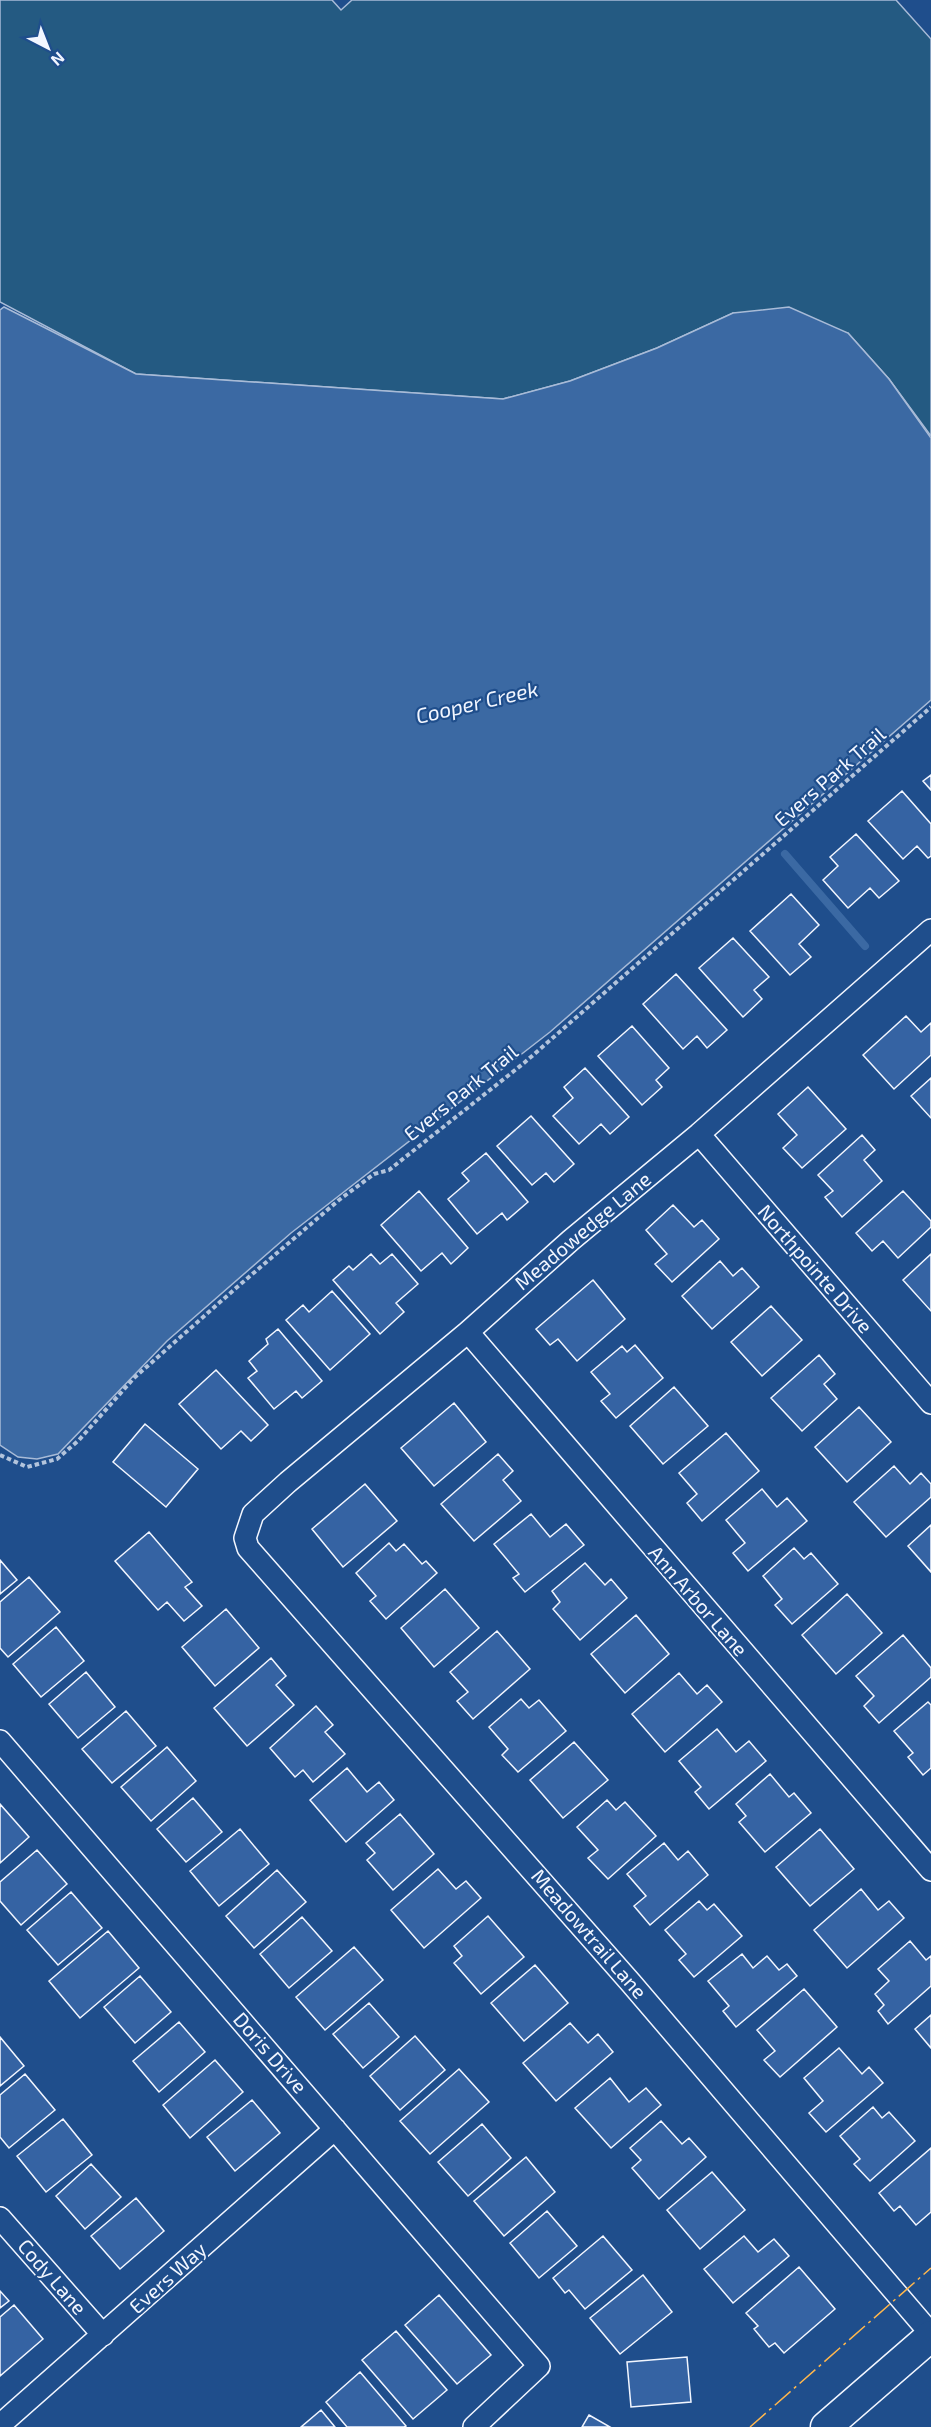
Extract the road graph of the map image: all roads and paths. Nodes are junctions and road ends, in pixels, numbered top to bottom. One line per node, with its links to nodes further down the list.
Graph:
1 (931, 707): 6 (path, Evers Park Trail)
2 (930, 934): 3 (street, Meadowedge Lane)
3 (699, 1134): 4 (street, Meadowedge Lane); 5 (street, Northpointe Drive)
4 (468, 1332): 7 (street, Meadowedge Lane); 9 (street, Ann Arbor Lane)
5 (931, 1404)
6 (0, 1455)
7 (244, 1538): 13 (street, Meadowtrail Lane)
8 (0, 1741): 10 (street, Doris Drive)
9 (931, 1870)
10 (335, 2129): 12 (street, Evers Way); 15 (street, Doris Drive)
11 (0, 2218): 12 (street, Cody Lane)
12 (104, 2335): 14 (street, Evers Way)
13 (931, 2335): 16 (street)
14 (0, 2425)
15 (474, 2427)
16 (826, 2427)

